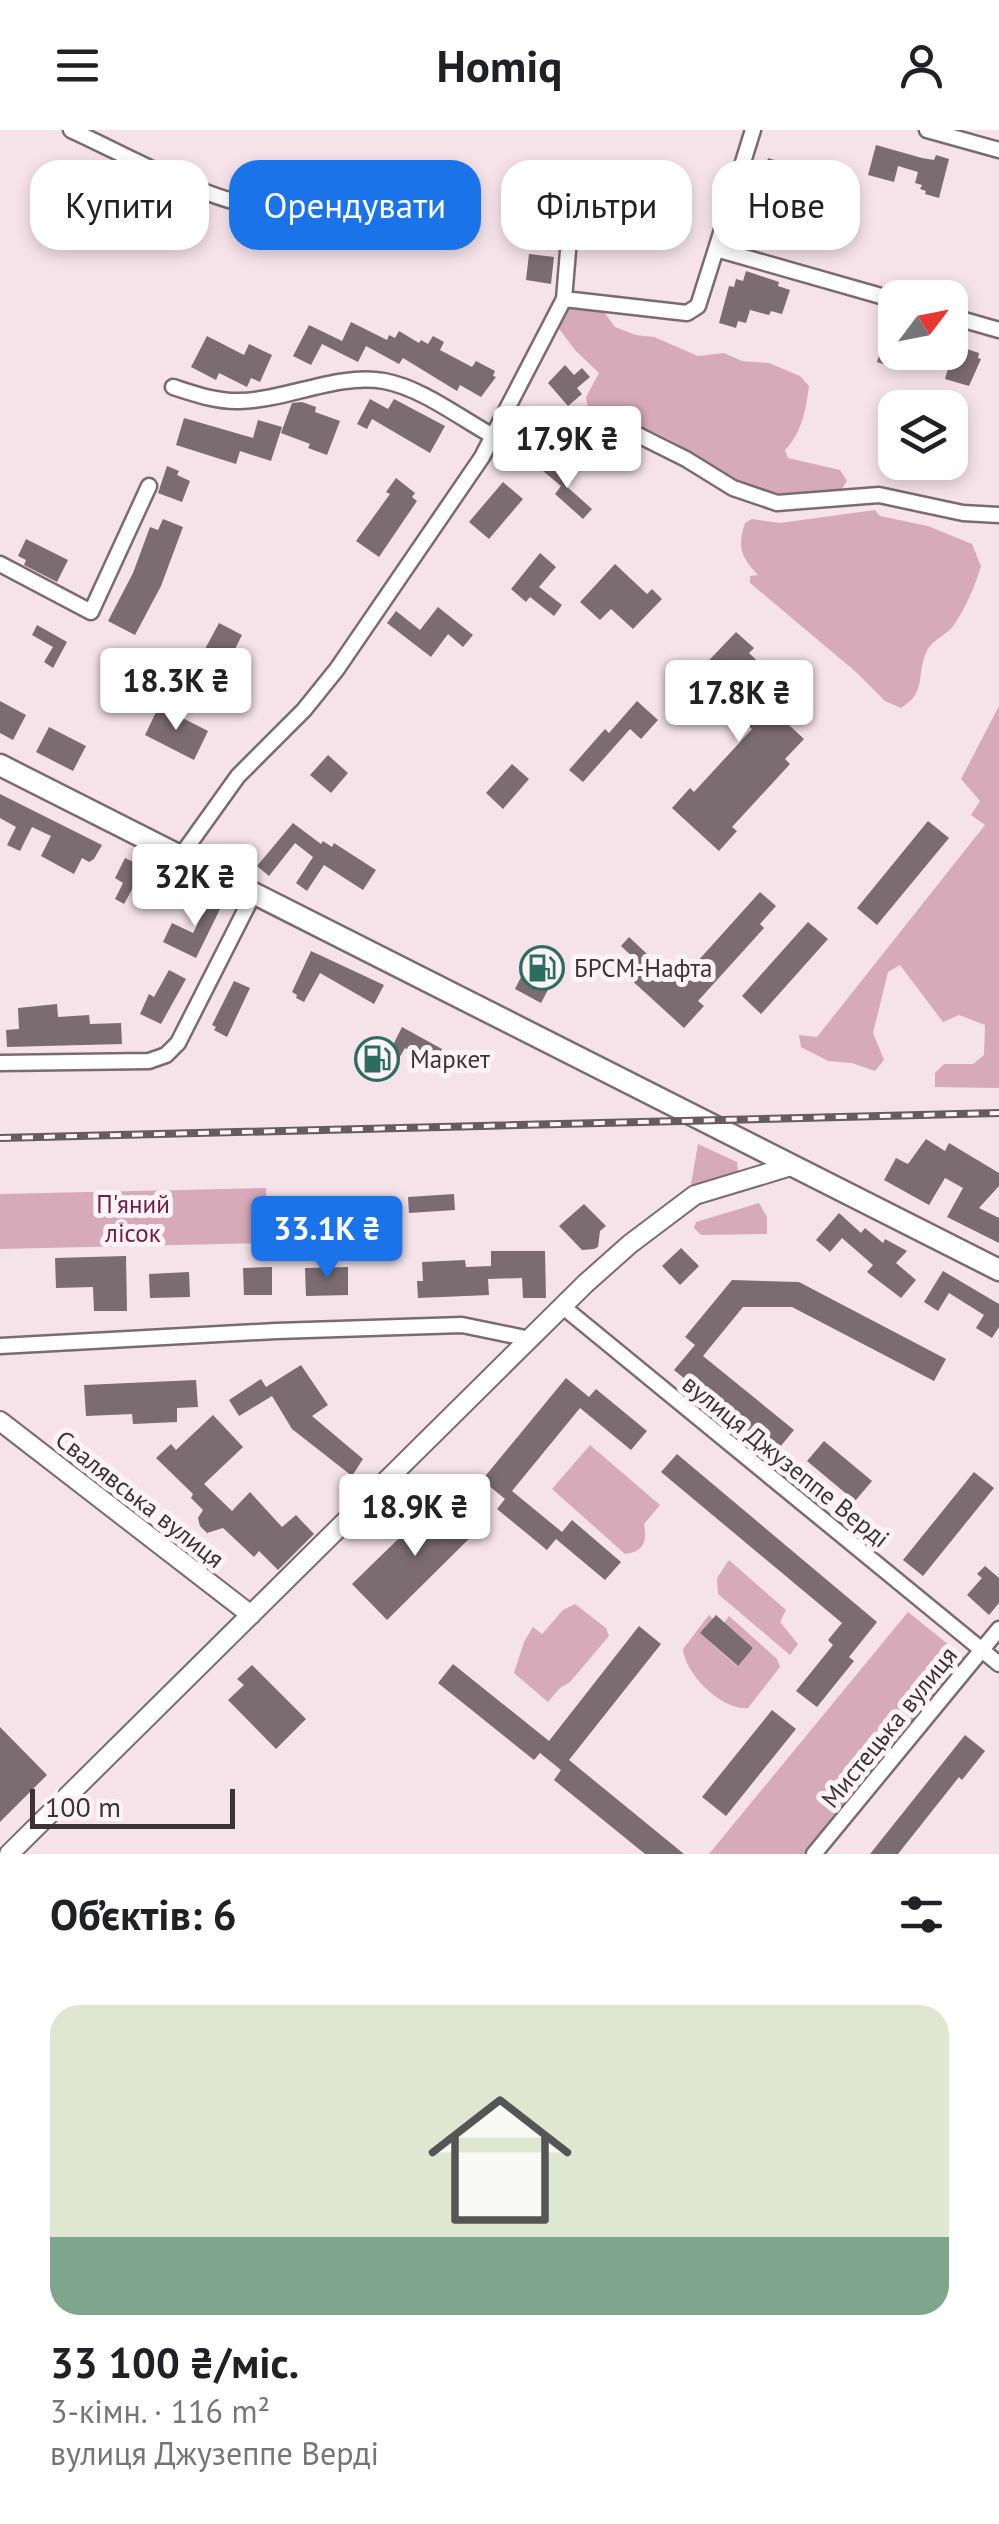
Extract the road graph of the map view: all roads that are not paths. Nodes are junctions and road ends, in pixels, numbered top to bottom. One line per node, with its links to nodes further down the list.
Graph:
1 (71, 130): 6 (street)
2 (753, 130): 5 (street)
3 (927, 130): 4 (street)
4 (999, 150)
5 (744, 160)
6 (229, 199)
7 (568, 250): 11 (street)
8 (716, 250): 11 (street)
9 (720, 250): 10 (street)
10 (878, 295)
11 (564, 299): 15 (street)
12 (968, 321): 13 (street)
13 (999, 330)
14 (173, 386): 15 (street)
15 (493, 436): 17 (street); 20 (street)
16 (148, 486): 18 (street)
17 (997, 513)
18 (0, 564)
19 (0, 765): 20 (main road)
20 (180, 856): 21 (main road)
21 (254, 893): 22 (street); 23 (main road)
22 (0, 1064)
23 (790, 1166): 24 (main road); 25 (street)
24 (999, 1270)
25 (562, 1306): 26 (street); 31 (street, вулиця Джузеппе Верді)
26 (530, 1339): 27 (street); 29 (street)
27 (0, 1346)
28 (0, 1421): 29 (street, Свалявська вулиця)
29 (250, 1615): 33 (street)
30 (999, 1629): 31 (street, Мистецька вулиця)
31 (982, 1650): 32 (street, вулиця Джузеппе Верді); 34 (street, Мистецька вулиця)
32 (999, 1664)
33 (9, 1854)
34 (814, 1854)

